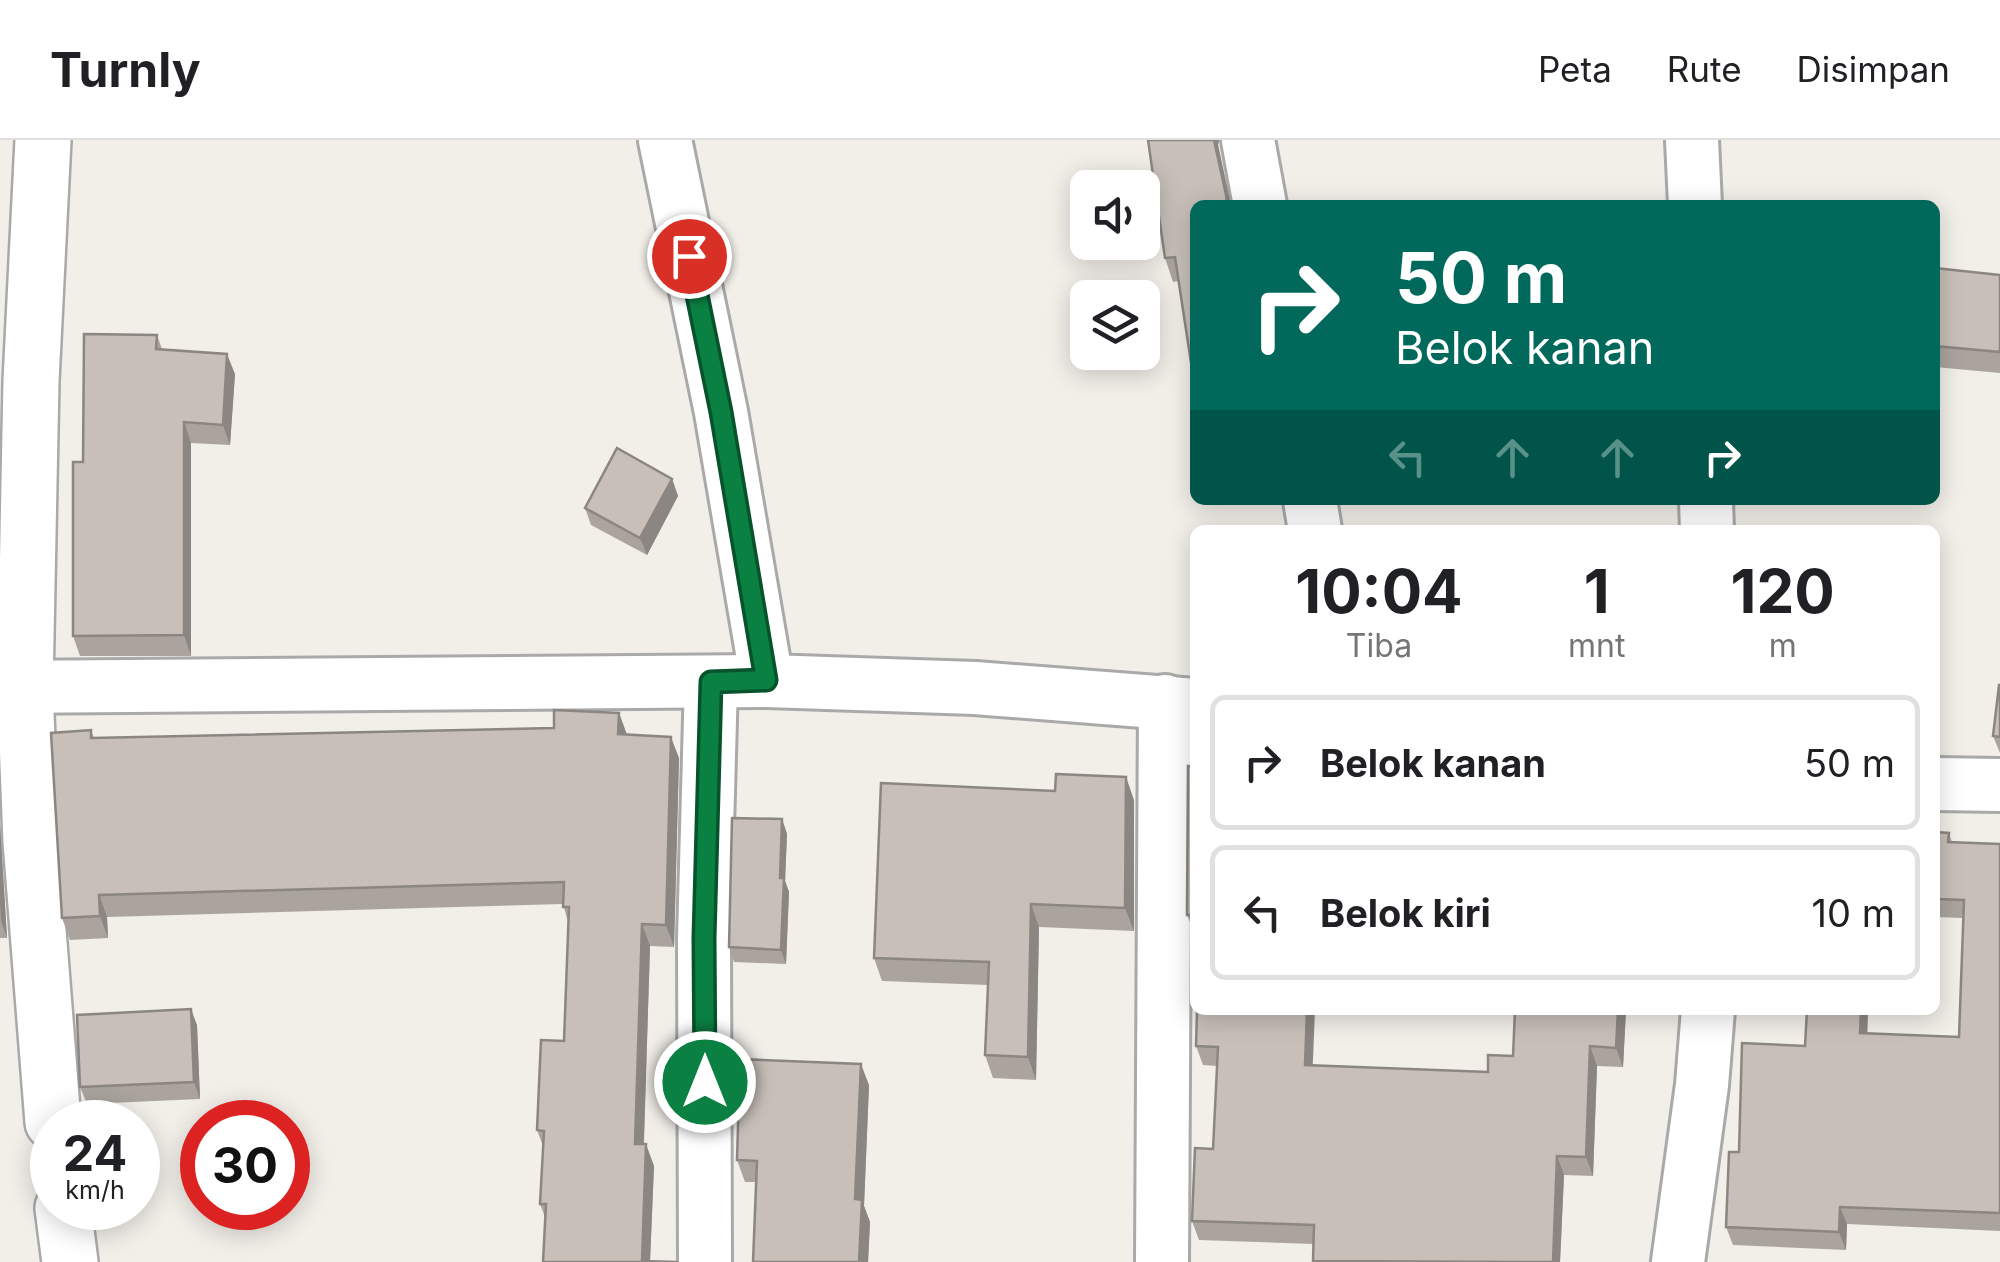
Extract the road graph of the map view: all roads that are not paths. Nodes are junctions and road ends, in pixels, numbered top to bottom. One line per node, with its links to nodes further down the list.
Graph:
1 (43, 140): 9 (street)
2 (665, 140): 7 (street)
3 (1248, 140): 5 (street)
4 (1692, 140): 6 (street)
5 (1259, 200)
6 (1695, 200)
7 (766, 680): 8 (street); 10 (street)
8 (711, 682): 9 (street); 17 (street)
9 (13, 688): 14 (street)
10 (1180, 703): 18 (street)
11 (1940, 784): 12 (street)
12 (2000, 785)
13 (1708, 1015): 19 (street)
14 (51, 1100)
15 (66, 1230): 16 (street)
16 (70, 1262)
17 (706, 1262)
18 (1162, 1262)
19 (1678, 1262)

